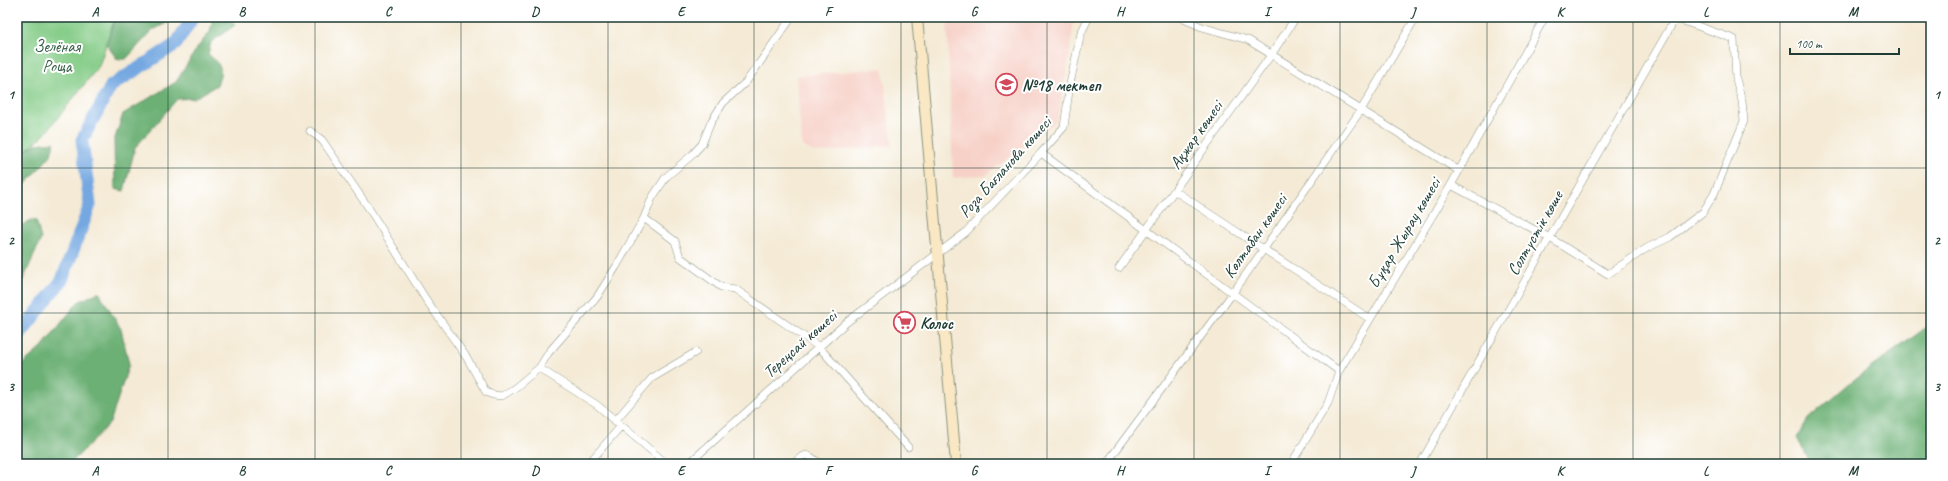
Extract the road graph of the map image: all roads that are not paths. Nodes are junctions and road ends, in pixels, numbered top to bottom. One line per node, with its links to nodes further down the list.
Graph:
1 (792, 17): 16 (street)
2 (917, 17): 20 (main road)
3 (1089, 17): 12 (street, Роза Бағланова көшесі)
4 (1179, 17): 9 (street)
5 (1296, 17): 9 (street, Ақжар көшесі)
6 (1416, 17): 10 (street, Көлтабан көшесі)
7 (1545, 17): 13 (street, Бұқар Жырау көшесі)
8 (1674, 18): 18 (street, Солтүстік көше); 18 (street)
9 (1271, 55): 10 (street); 15 (street, Ақжар көшесі)
10 (1361, 110): 13 (street); 19 (street, Көлтабан көшесі)
11 (310, 131): 26 (street)
12 (1041, 153): 17 (street); 20 (street, Роза Бағланова көшесі)
13 (1458, 170): 14 (street, Бұқар Жырау көшесі)
14 (1451, 185): 18 (street); 23 (street, Бұқар Жырау көшесі)
15 (1175, 191): 17 (street, Ақжар көшесі); 19 (street)
16 (644, 218): 24 (street); 26 (street)
17 (1147, 230): 21 (street, Ақжар көшесі); 22 (street)
18 (1550, 238): 38 (street, Солтүстік көше)
19 (1264, 249): 22 (street, Көлтабан көшесі); 23 (street)
20 (937, 255): 24 (street, Тереңсай көшесі); 35 (main road)
21 (1119, 268)
22 (1233, 293): 27 (street); 36 (street, Көлтабан көшесі)
23 (1370, 319): 27 (street, Бұқар Жырау көшесі)
24 (819, 347): 29 (street); 32 (street, Тереңсай көшесі)
25 (696, 352): 28 (street)
26 (539, 368): 28 (street)
27 (1339, 371): 37 (street, Бұқар Жырау көшесі)
28 (618, 423): 30 (street); 31 (street)
29 (908, 447)
30 (588, 464)
31 (667, 464)
32 (688, 464)
33 (793, 464): 34 (street)
34 (821, 464)
35 (956, 464)
36 (1106, 464)
37 (1291, 464)
38 (1420, 464)

